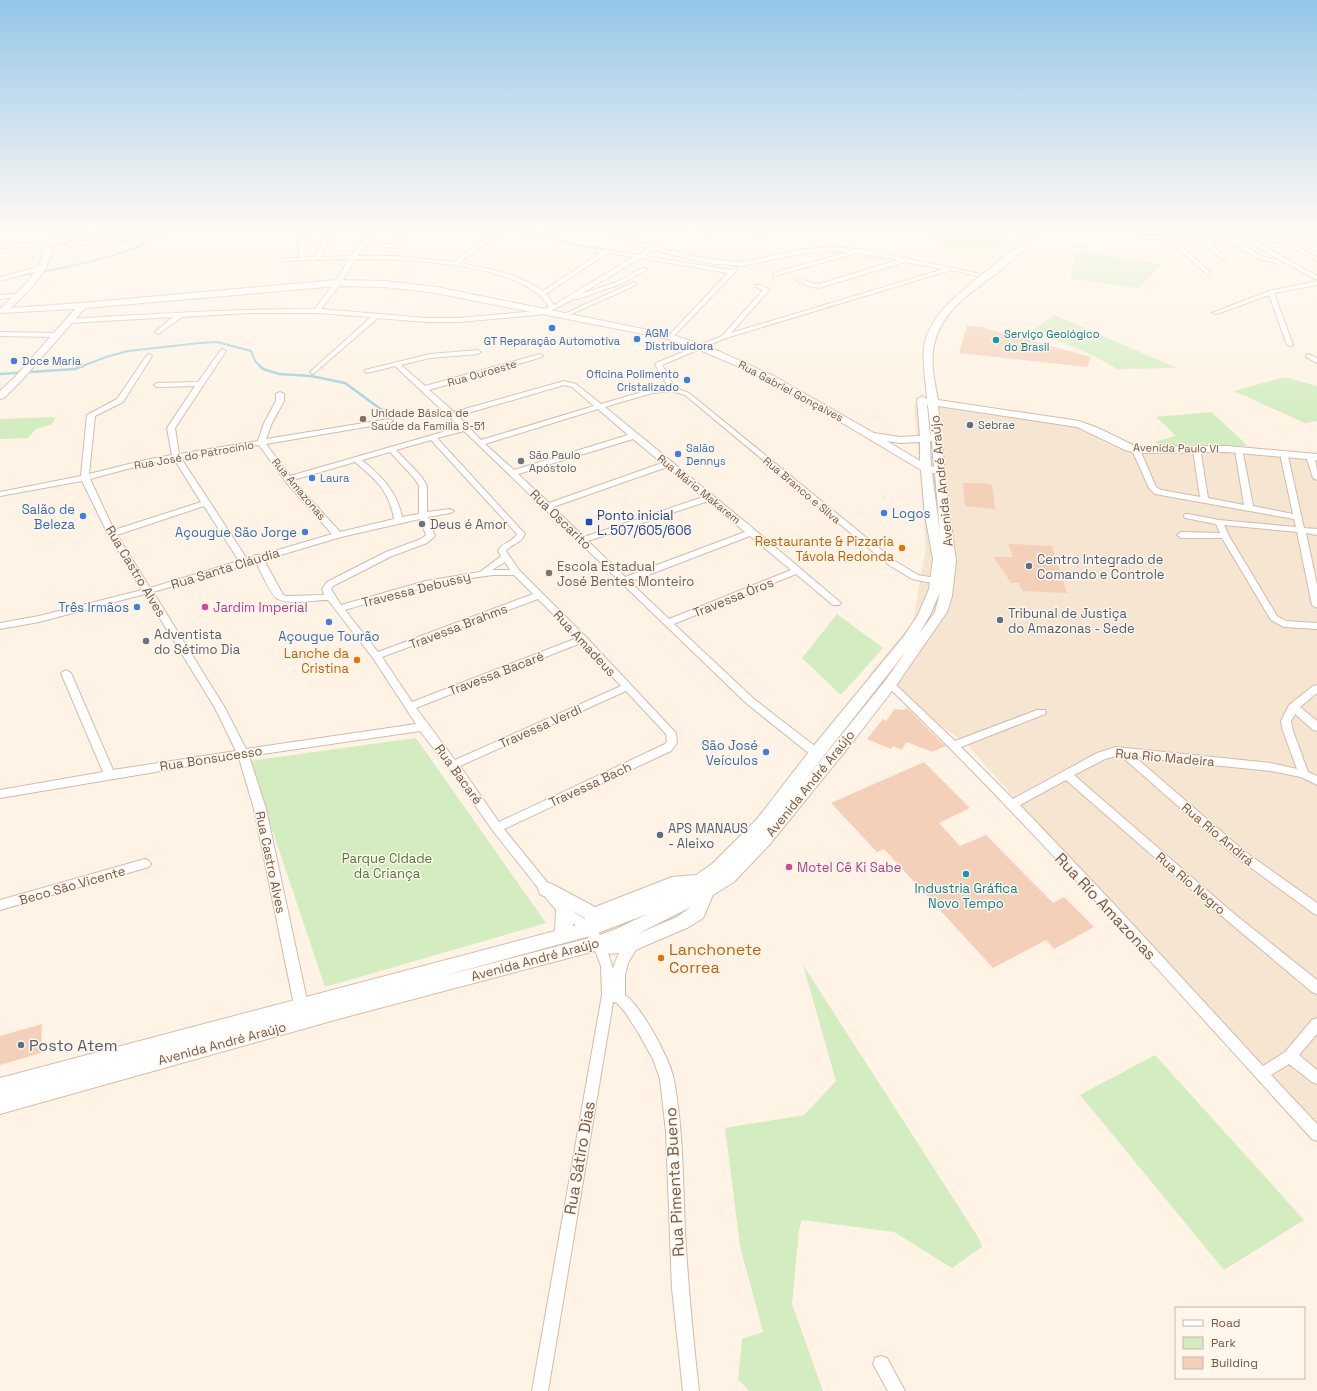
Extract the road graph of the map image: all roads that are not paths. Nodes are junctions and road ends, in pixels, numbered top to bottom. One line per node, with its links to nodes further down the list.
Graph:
1 (22, 290): 18 (main road)
2 (261, 290): 21 (main road, Rua Gabriel Gonçalves)
3 (333, 290): 24 (street)
4 (431, 290): 25 (main road, Rua Gabriel Gonçalves)
5 (538, 290): 17 (street)
6 (549, 290): 17 (street)
7 (584, 290): 20 (street)
8 (598, 290): 20 (street)
9 (621, 290): 28 (street)
10 (715, 290): 34 (street)
11 (766, 290): 35 (street)
12 (880, 290): 35 (street)
13 (959, 290): 53 (main road, Avenida André Araújo)
14 (968, 290): 53 (main road, Avenida André Araújo)
15 (1282, 290): 16 (street)
16 (1271, 292): 26 (street); 36 (street)
17 (544, 293): 22 (street)
18 (16, 296): 19 (street); 23 (main road)
19 (0, 297)
20 (567, 300): 22 (street)
21 (82, 306): 23 (main road, Rua Gabriel Gonçalves); 30 (main road)
22 (549, 309): 25 (main road, Rua Gabriel Gonçalves); 28 (main road, Rua Gabriel Gonçalves)
23 (1, 311)
24 (317, 311): 27 (street); 29 (street)
25 (533, 312): 29 (street)
26 (1215, 313)
27 (181, 314): 30 (street); 31 (street)
28 (565, 315): 34 (main road, Rua Gabriel Gonçalves)
29 (376, 316): 45 (street)
30 (69, 321): 33 (main road)
31 (158, 332)
32 (0, 334): 33 (street)
33 (56, 335): 52 (main road)
34 (670, 336): 37 (main road, Rua Gabriel Gonçalves)
35 (724, 337): 37 (street)
36 (1290, 345)
37 (701, 346): 50 (street); 58 (main road, Rua Gabriel Gonçalves)
38 (223, 352): 47 (street)
39 (478, 352): 44 (street)
40 (149, 356): 78 (street)
41 (540, 356): 49 (street, Rua Ouroeste)
42 (1308, 356): 43 (street)
43 (1317, 361)
44 (396, 364): 46 (street); 49 (street, Rua Oscarito)
45 (313, 372)
46 (367, 372)
47 (201, 384): 48 (street); 70 (street)
48 (157, 385)
49 (423, 389): 55 (street, Rua Oscarito)
50 (672, 389): 54 (street); 108 (street, Rua Branco e Silva)
51 (280, 394): 63 (street)
52 (0, 396)
53 (927, 401): 61 (main road, Avenida André Araújo); 66 (main road, Avenida Paulo VI)
54 (600, 407): 55 (street, Rua Mário Makarem); 59 (street, Rua Mário Makarem); 64 (street)
55 (453, 416): 57 (street, Rua Oscarito)
56 (389, 421): 63 (street, Rua José do Patrocínio)
57 (465, 428): 60 (street); 64 (street, Rua Oscarito)
58 (869, 434): 62 (main road, Rua Gabriel Gonçalves); 71 (main road, Rua Gabriel Gonçalves)
59 (633, 436): 74 (street, Rua Mário Makarem); 77 (street)
60 (433, 438): 65 (street); 101 (street)
61 (932, 438): 62 (main road, Rua Gabriel Gonçalves); 75 (main road, Avenida André Araújo); 76 (main road, Avenida André Araújo)
62 (906, 439): 71 (main road)
63 (261, 443): 70 (street, Rua José do Patrocínio); 80 (street, Rua Amazonas)
64 (480, 443): 77 (street, Rua Oscarito)
65 (391, 449): 73 (street); 88 (street)
66 (1136, 450): 67 (main road, Avenida Paulo VI); 83 (street)
67 (1197, 450): 68 (main road, Avenida Paulo VI); 83 (street)
68 (1239, 450): 69 (main road, Avenida Paulo VI); 86 (street)
69 (1284, 454): 72 (main road, Avenida Paulo VI); 90 (street)
70 (176, 456): 78 (street, Rua José do Patrocínio); 84 (street)
71 (904, 456): 75 (main road, Rua Gabriel Gonçalves)
72 (1314, 457): 79 (street)
73 (356, 459): 80 (street); 91 (street)
74 (668, 464): 82 (street, Rua Mário Makarem); 85 (street)
75 (926, 469): 76 (main road, Rua Gabriel Gonçalves); 108 (main road, Avenida André Araújo)
76 (940, 470): 121 (main road, Avenida André Araújo)
77 (513, 473): 85 (street, Rua Oscarito)
78 (85, 478): 81 (street, Rua José do Patrocínio); 96 (street, Rua Castro Alves)
79 (1317, 478)
80 (288, 479): 97 (street, Rua Amazonas)
81 (0, 494)
82 (710, 498): 94 (street, Rua Mário Makarem); 100 (street)
83 (1204, 500): 86 (street)
84 (205, 503): 96 (street); 103 (street)
85 (548, 506): 100 (street, Rua Oscarito)
86 (1249, 508): 90 (street)
87 (450, 511): 88 (street, Rua Santa Cláudia)
88 (423, 516): 91 (street, Rua Santa Cláudia); 111 (street)
89 (1188, 516): 92 (street)
90 (1298, 517): 93 (street)
91 (398, 520): 97 (street, Rua Santa Cláudia)
92 (1219, 522): 93 (street); 99 (street)
93 (1300, 531): 95 (street); 113 (street)
94 (752, 532): 104 (street, Rua Mário Makarem); 107 (street)
95 (1317, 532)
96 (112, 534): 109 (street, Rua Castro Alves)
97 (338, 534): 102 (street, Rua Santa Cláudia)
98 (1181, 535): 99 (street)
99 (1225, 536): 117 (street)
100 (583, 540): 107 (street, Rua Oscarito)
101 (504, 554): 105 (street, Rua Amadeus); 106 (street)
102 (258, 557): 103 (street, Rua Santa Cláudia); 111 (street)
103 (244, 562): 109 (street, Rua Santa Cláudia)
104 (797, 570): 112 (street, Rua Mário Makarem); 115 (street, Travessa Óros)
105 (516, 572): 106 (street, Travessa Debussy); 110 (street, Rua Amadeus)
106 (482, 573): 114 (street, Travessa Debussy)
107 (624, 581): 115 (street, Rua Oscarito)
108 (937, 581): 133 (main road, Avenida André Araújo)
109 (148, 592): 116 (street, Rua Santa Cláudia); 131 (street, Rua Castro Alves)
110 (540, 595): 118 (street, Rua Amadeus); 119 (street, Travessa Brahms)
111 (330, 597): 114 (street, Rua Bacaré)
112 (836, 603)
113 (1317, 605)
114 (340, 608): 119 (street, Rua Bacaré)
115 (668, 624): 133 (street, Rua Oscarito)
116 (0, 626)
117 (1317, 626)
118 (583, 639): 122 (street, Rua Amadeus); 124 (street, Travessa Bacaré)
119 (376, 656): 124 (street, Rua Bacaré)
120 (66, 673): 135 (street)
121 (890, 684): 130 (street, Rua Río Amazonas); 143 (main road, Avenida André Araújo)
122 (627, 686): 129 (street, Rua Amadeus); 134 (street, Travessa Verdi)
123 (1317, 688): 125 (street)
124 (410, 706): 127 (street, Rua Bacaré)
125 (1293, 707): 128 (street); 136 (street)
126 (1041, 712): 130 (street)
127 (423, 727): 131 (street, Rua Bonsucesso); 134 (street, Rua Bacaré)
128 (1317, 728)
129 (672, 733): 141 (street, Travessa Bach)
130 (955, 745): 140 (street, Rua Río Amazonas)
131 (242, 752): 135 (street, Rua Bonsucesso); 153 (street, Rua Castro Alves)
132 (1124, 752): 136 (street, Rua Rio Madeira); 137 (street, Rua Rio Madeira); 146 (street, Rua Rio Andirá)
133 (816, 753): 143 (main road, Avenida André Araújo)
134 (453, 765): 141 (street, Rua Bacaré)
135 (108, 774): 139 (street, Rua Bonsucesso)
136 (1304, 774): 138 (street, Rua Rio Madeira)
137 (1067, 775): 140 (street, Rua Rio Madeira); 151 (street, Rua Rio Negro)
138 (1317, 781)
139 (0, 794)
140 (1013, 804): 156 (street, Rua Río Amazonas)
141 (497, 828): 144 (street, Rua Bacaré)
142 (145, 864): 145 (street, Beco São Vicente)
143 (703, 886): 148 (main road); 148 (main road, Avenida André Araújo); 150 (main road)
144 (546, 889): 147 (street, Rua Bacaré); 148 (main road)
145 (0, 906)
146 (1317, 910)
147 (564, 911): 148 (street, Rua Bacaré); 149 (main road)
148 (594, 929): 149 (main road, Avenida André Araújo); 150 (main road); 152 (street, Rua Sátiro Dias); 159 (main road, Avenida André Araújo)
149 (563, 937): 153 (main road, Avenida André Araújo)
150 (633, 944): 152 (street, Rua Sátiro Dias)
151 (1317, 988)
152 (613, 996): 162 (street, Rua Sátiro Dias); 163 (street, Rua Pimenta Bueno)
153 (301, 1005): 158 (main road, Avenida André Araújo)
154 (1317, 1024): 155 (street)
155 (1290, 1056): 156 (street); 157 (street)
156 (1261, 1074): 160 (street, Rua Río Amazonas)
157 (1317, 1078)
158 (0, 1087)
159 (0, 1105)
160 (1317, 1134)
161 (881, 1364): 164 (street)
162 (540, 1391)
163 (691, 1391)
164 (897, 1391)

